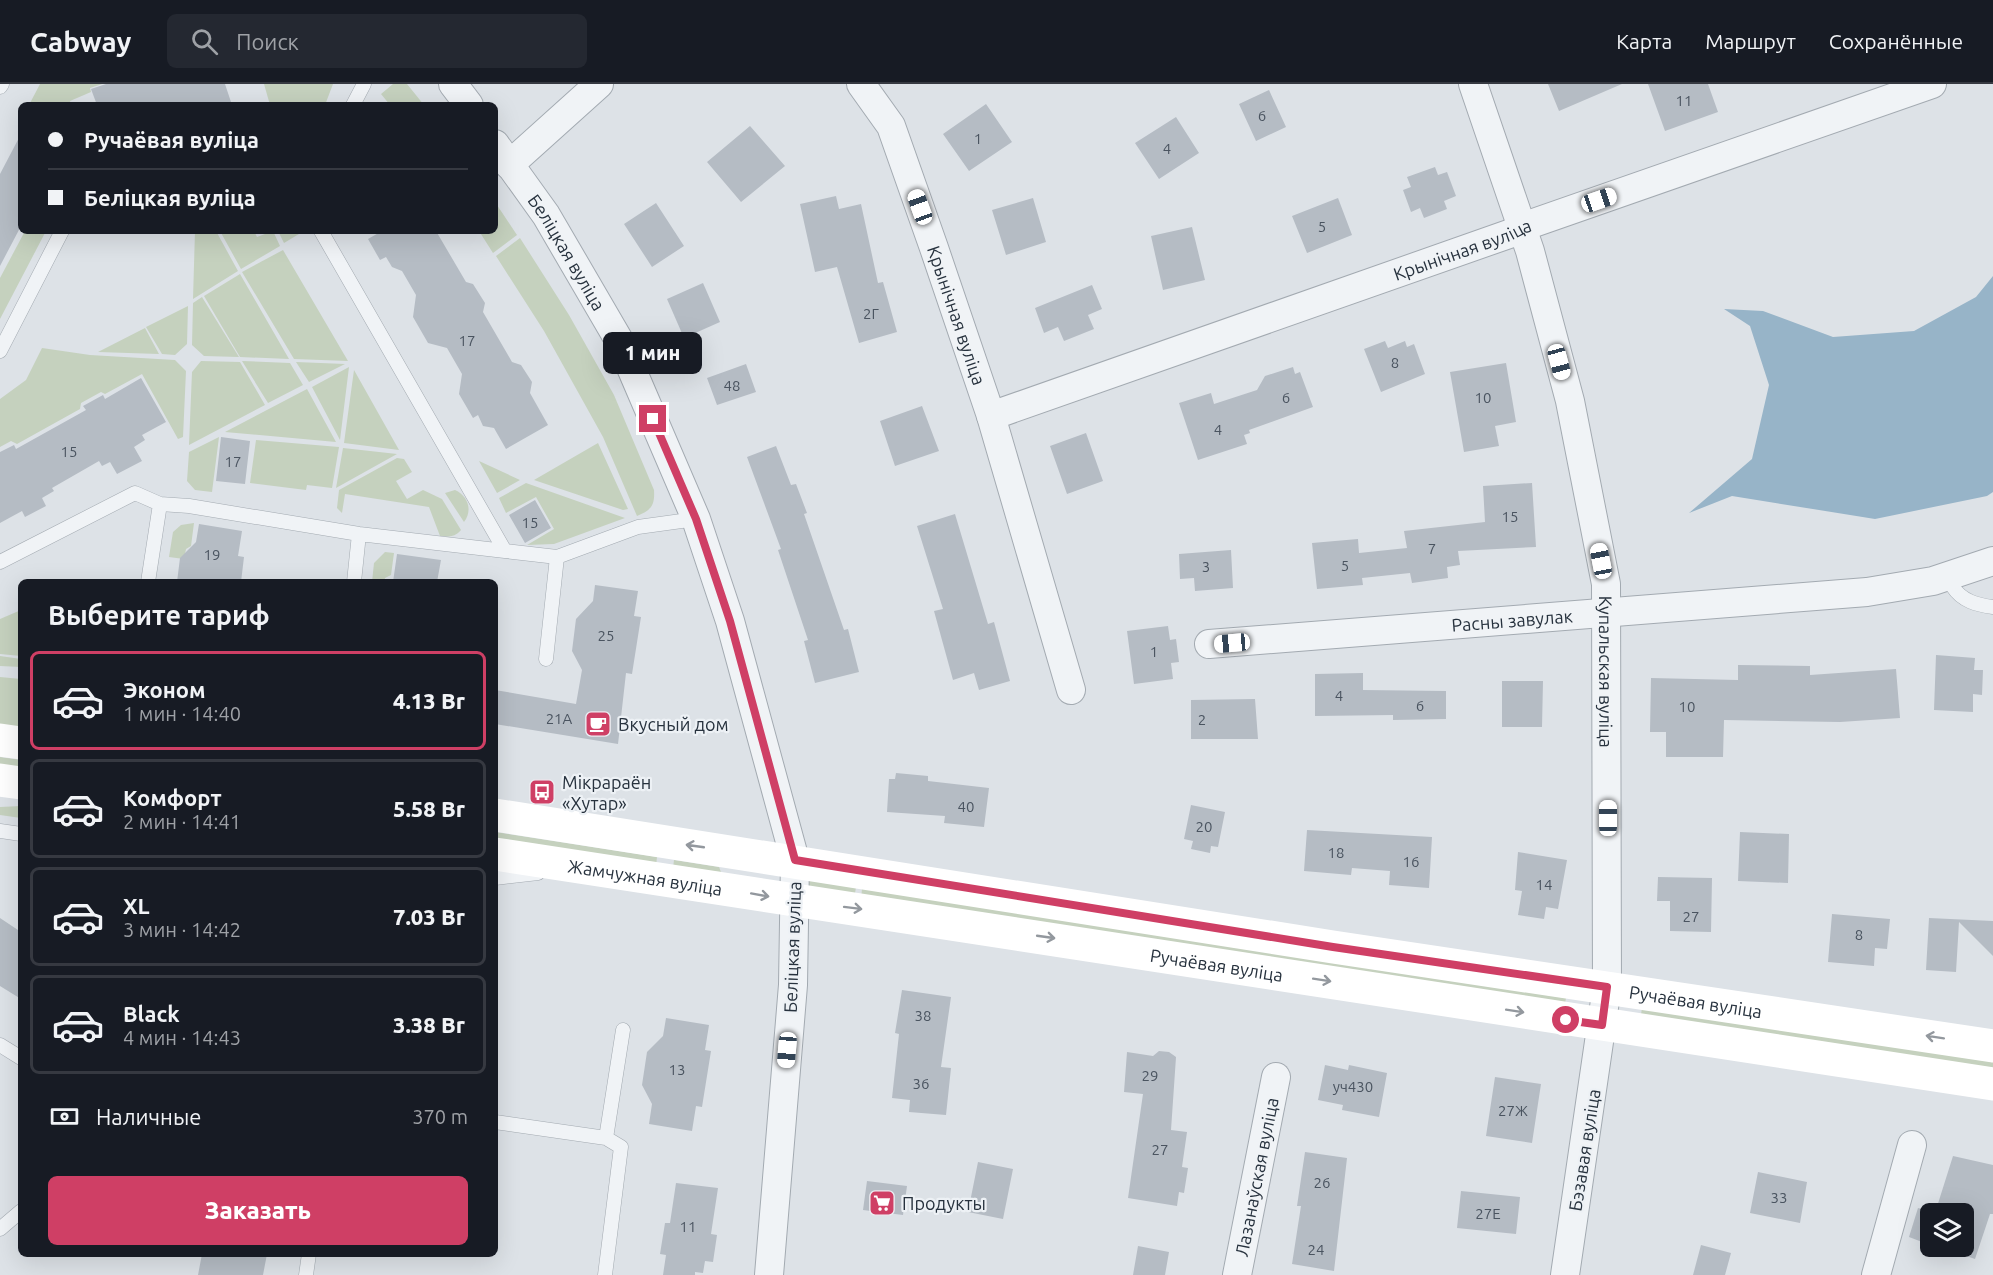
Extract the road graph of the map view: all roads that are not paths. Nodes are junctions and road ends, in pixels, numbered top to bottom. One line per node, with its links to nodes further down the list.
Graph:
1 (364, 84): 7 (lane)
2 (453, 84): 8 (street)
3 (599, 84): 9 (street)
4 (861, 84): 14 (street, Крынічная вуліца)
5 (1473, 84): 10 (street, Купальская вуліца)
6 (1932, 84): 10 (street, Крынічная вуліца)
7 (355, 102)
8 (467, 102)
9 (502, 155): 16 (street, Беліцкая вуліца)
10 (1522, 227): 14 (street, Крынічная вуліца); 26 (street, Купальская вуліца)
11 (60, 234): 13 (lane)
12 (323, 234): 18 (lane)
13 (0, 351)
14 (991, 416): 29 (street, Крынічная вуліца)
15 (160, 504): 17 (lane); 21 (lane); 22 (lane)
16 (696, 519): 19 (lane); 36 (street, Беліцкая вуліца)
17 (359, 534): 18 (lane); 23 (lane)
18 (505, 551): 19 (lane)
19 (557, 557): 28 (lane)
20 (1993, 561): 26 (street, Расны завулак)
21 (0, 562)
22 (148, 579)
23 (354, 579)
24 (1953, 587): 25 (lane)
25 (1993, 607)
26 (1607, 614): 27 (street, Расны завулак); 40 (street, Купальская вуліца)
27 (1209, 645)
28 (546, 659)
29 (1071, 690)
30 (0, 780): 31 (main road)
31 (18, 783)
32 (498, 815): 36 (main road, Жамчужная вуліца, one-way to 32)
33 (0, 831): 34 (lane)
34 (18, 834)
35 (498, 854): 37 (main road, Жамчужная вуліца)
36 (795, 860): 39 (street, Беліцкая вуліца); 40 (main road, Ручаёвая вуліца)
37 (588, 868): 38 (lane); 39 (main road, Жамчужная вуліца, one-way to 39)
38 (498, 878)
39 (795, 901): 41 (main road, Ручаёвая вуліца, one-way to 41); 56 (street, Беліцкая вуліца)
40 (1607, 987): 41 (street, Купальская вуліца); 44 (main road, Ручаёвая вуліца, one-way to 40)
41 (1602, 1025): 47 (main road, Ручаёвая вуліца); 58 (street, Бэзавая вуліца)
42 (623, 1030): 49 (lane)
43 (0, 1045): 45 (lane)
44 (1993, 1046)
45 (18, 1056)
46 (1276, 1077): 57 (street, Лазанаўская вуліца)
47 (1993, 1084)
48 (498, 1122): 49 (lane)
49 (606, 1138): 55 (lane)
50 (1912, 1145): 59 (street)
51 (18, 1214): 52 (lane)
52 (0, 1229)
53 (309, 1257): 54 (lane)
54 (306, 1275)
55 (605, 1275)
56 (769, 1275)
57 (1237, 1275)
58 (1565, 1275)
59 (1876, 1275)

